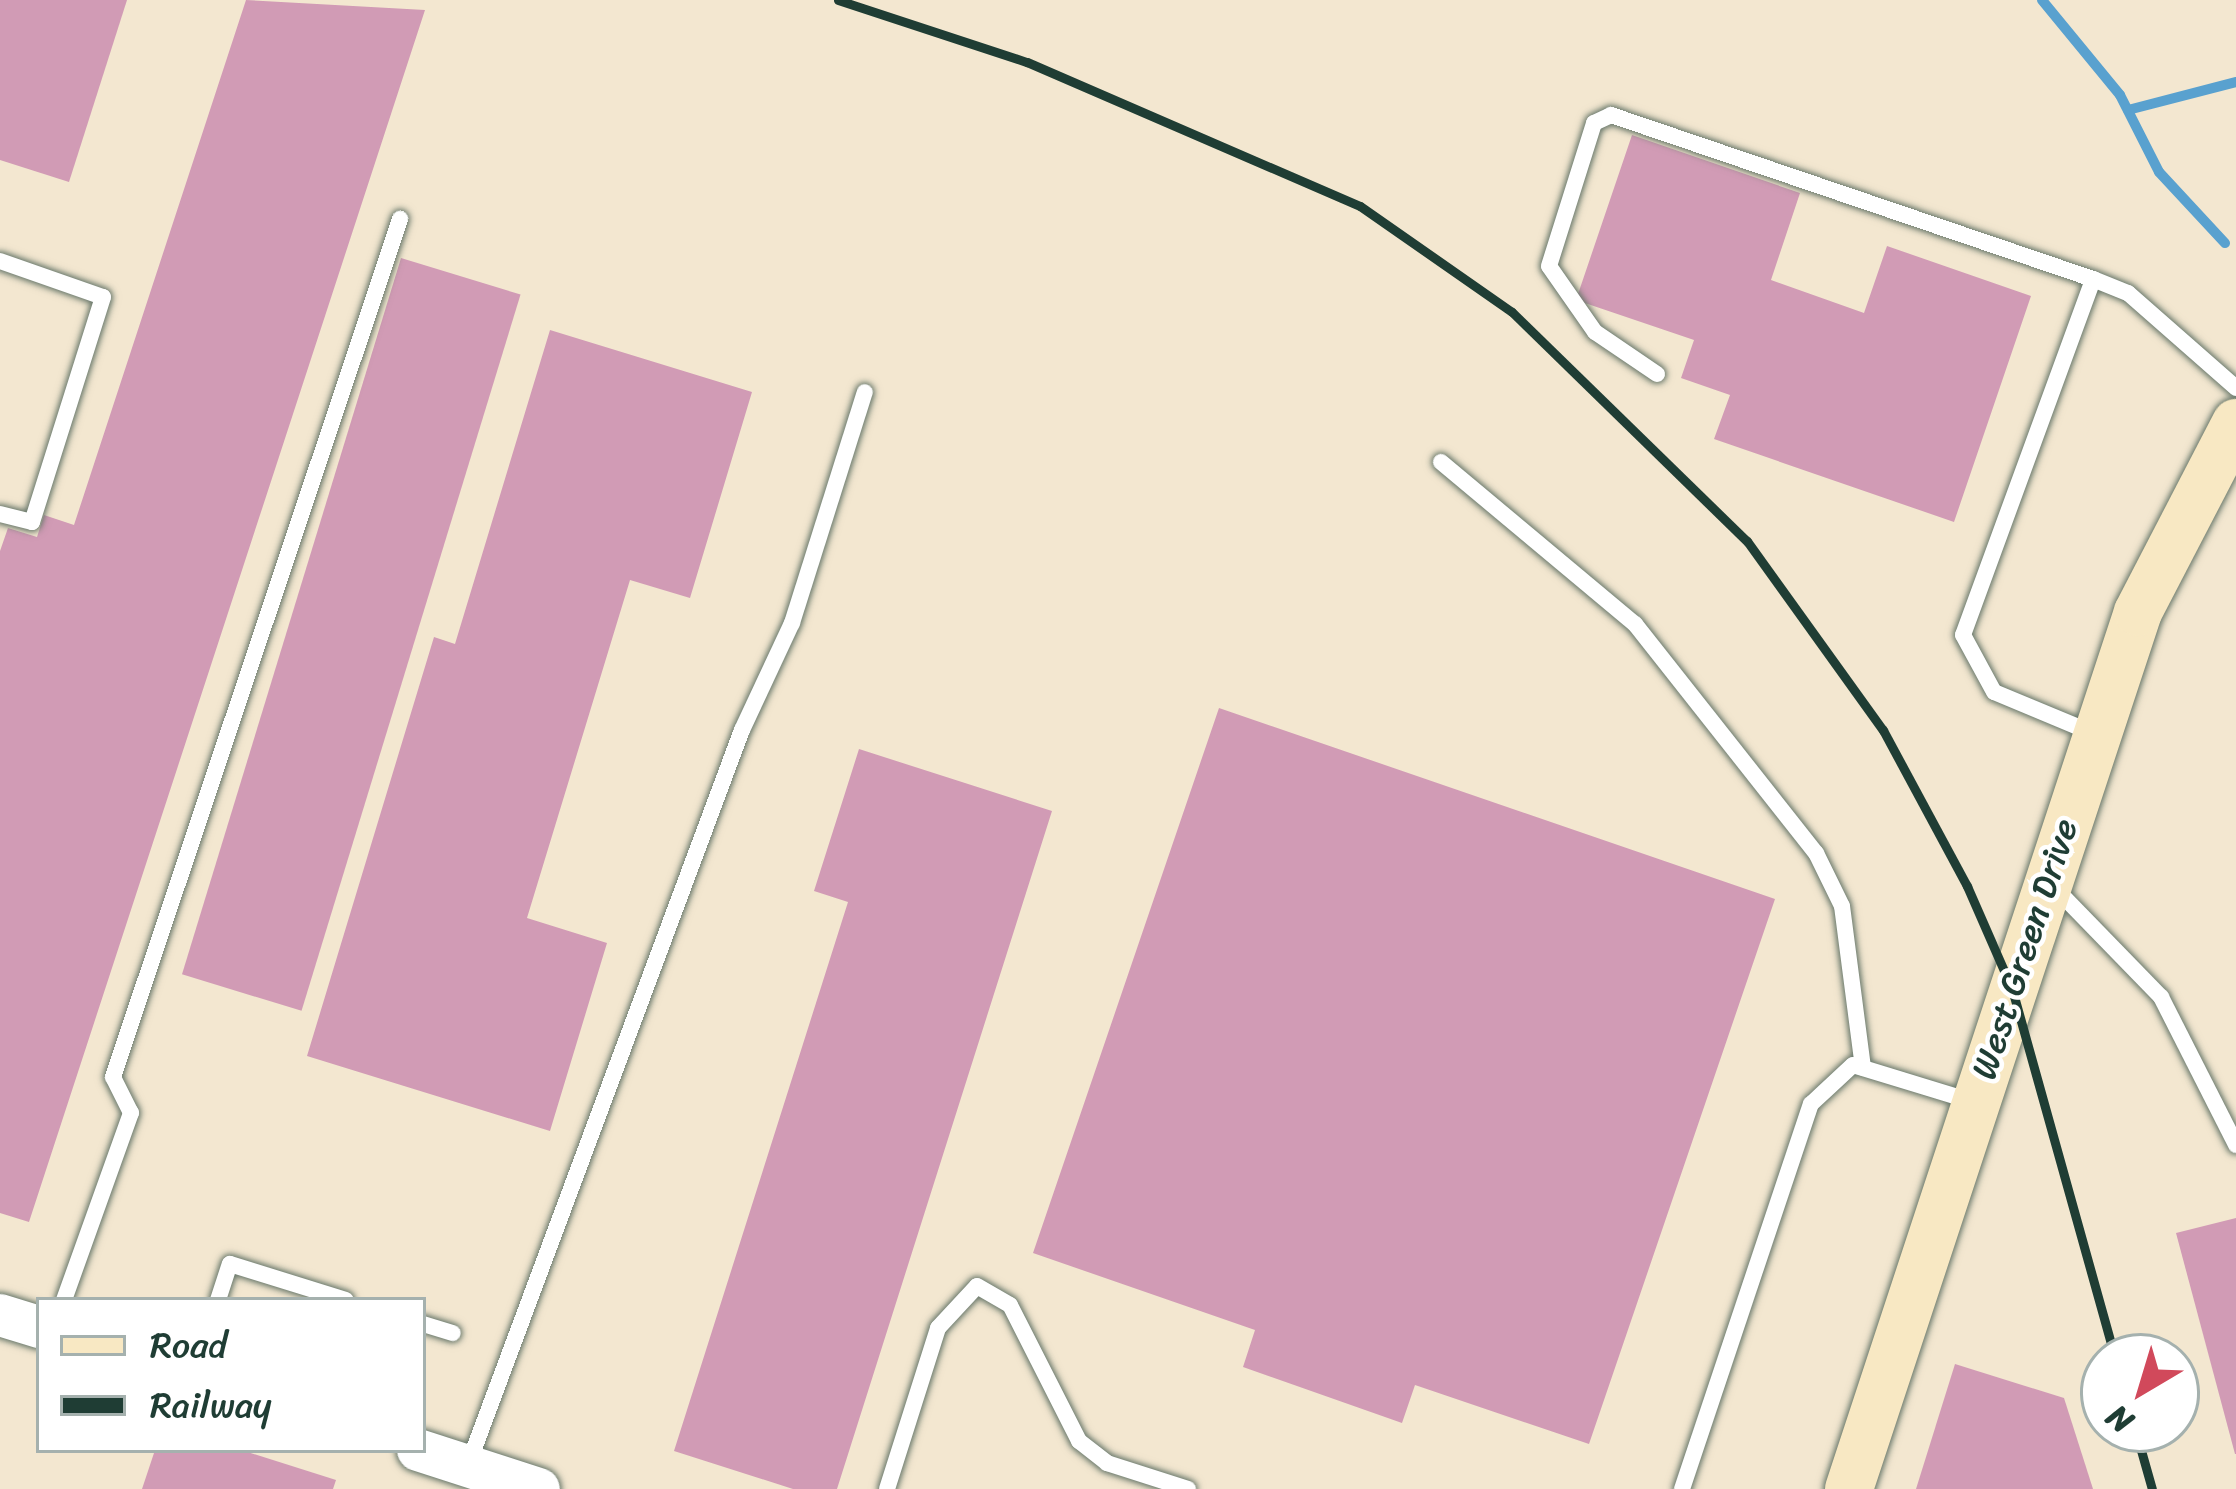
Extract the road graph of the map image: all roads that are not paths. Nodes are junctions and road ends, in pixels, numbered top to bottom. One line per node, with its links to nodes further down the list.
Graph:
1 (400, 219): 15 (lane)
2 (0, 261): 9 (lane)
3 (2093, 279): 4 (lane); 5 (lane); 10 (lane)
4 (1657, 374)
5 (2236, 388)
6 (865, 392): 21 (lane)
7 (2236, 423): 10 (main road, West Green Drive)
8 (1441, 462): 12 (lane)
9 (0, 514)
10 (2096, 735): 11 (main road, West Green Drive)
11 (2047, 879): 13 (main road, West Green Drive); 14 (lane)
12 (1863, 1067): 13 (lane); 25 (lane)
13 (1975, 1102): 26 (main road, West Green Drive)
14 (2236, 1145)
15 (65, 1297)
16 (219, 1297): 17 (lane)
17 (336, 1297)
18 (426, 1325): 19 (lane)
19 (453, 1333)
20 (426, 1453): 21 (street)
21 (468, 1466): 22 (street)
22 (538, 1489)
23 (887, 1489): 24 (lane)
24 (1188, 1489)
25 (1682, 1489)
26 (1849, 1489)

